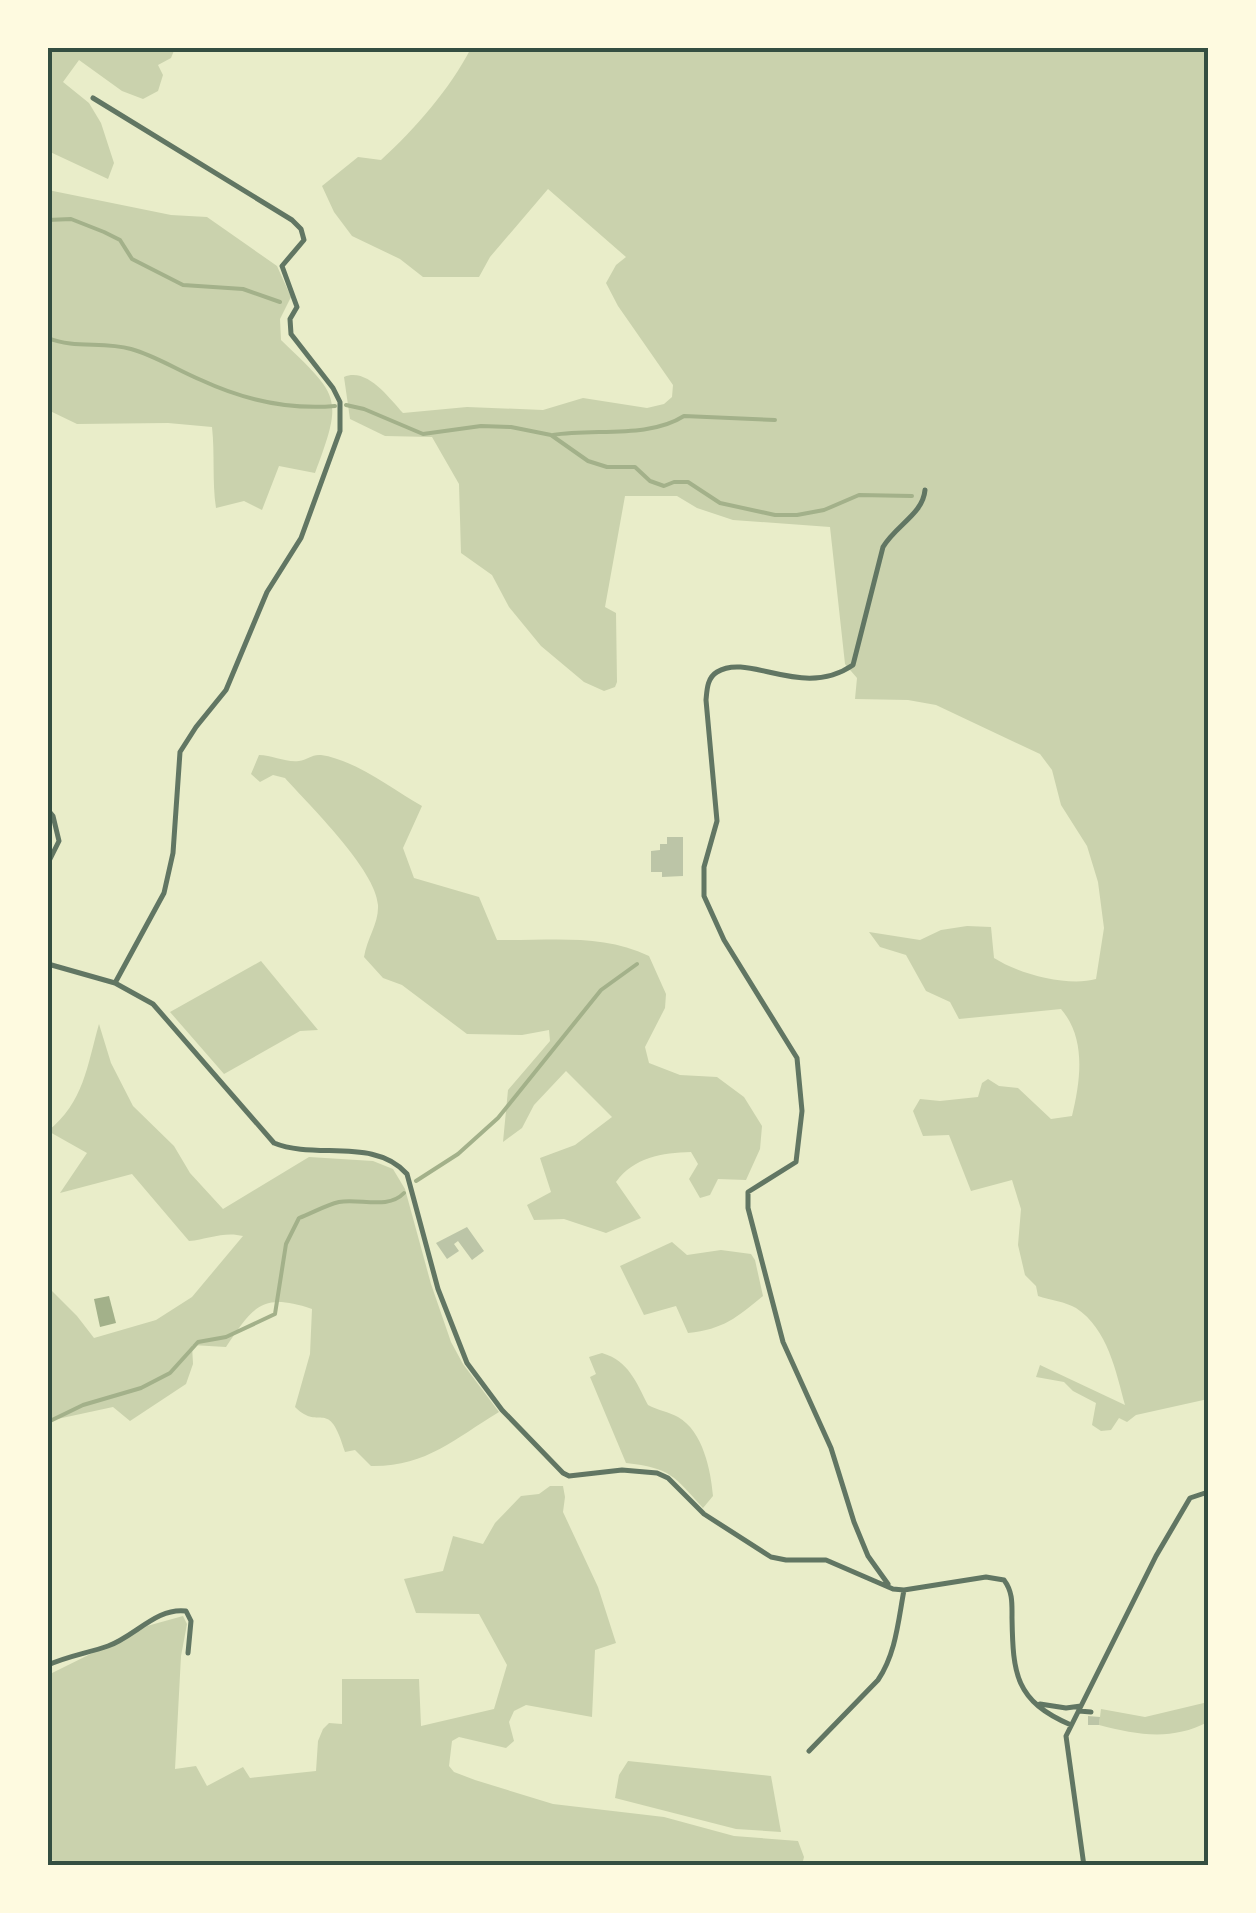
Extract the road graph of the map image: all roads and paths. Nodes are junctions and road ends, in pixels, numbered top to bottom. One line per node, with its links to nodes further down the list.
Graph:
1 (93, 98): 6 (street)
2 (924, 490): 8 (street)
3 (48, 810): 4 (street)
4 (48, 863)
5 (48, 964): 6 (street)
6 (115, 983): 8 (street)
7 (1208, 1492): 13 (street)
8 (890, 1587): 9 (street)
9 (904, 1590): 12 (street); 16 (street)
10 (188, 1653): 11 (street)
11 (48, 1664)
12 (1040, 1704): 13 (street); 15 (street)
13 (1080, 1708): 14 (street); 15 (street)
14 (1091, 1712)
15 (1071, 1725): 17 (street)
16 (809, 1750)
17 (1084, 1866)

